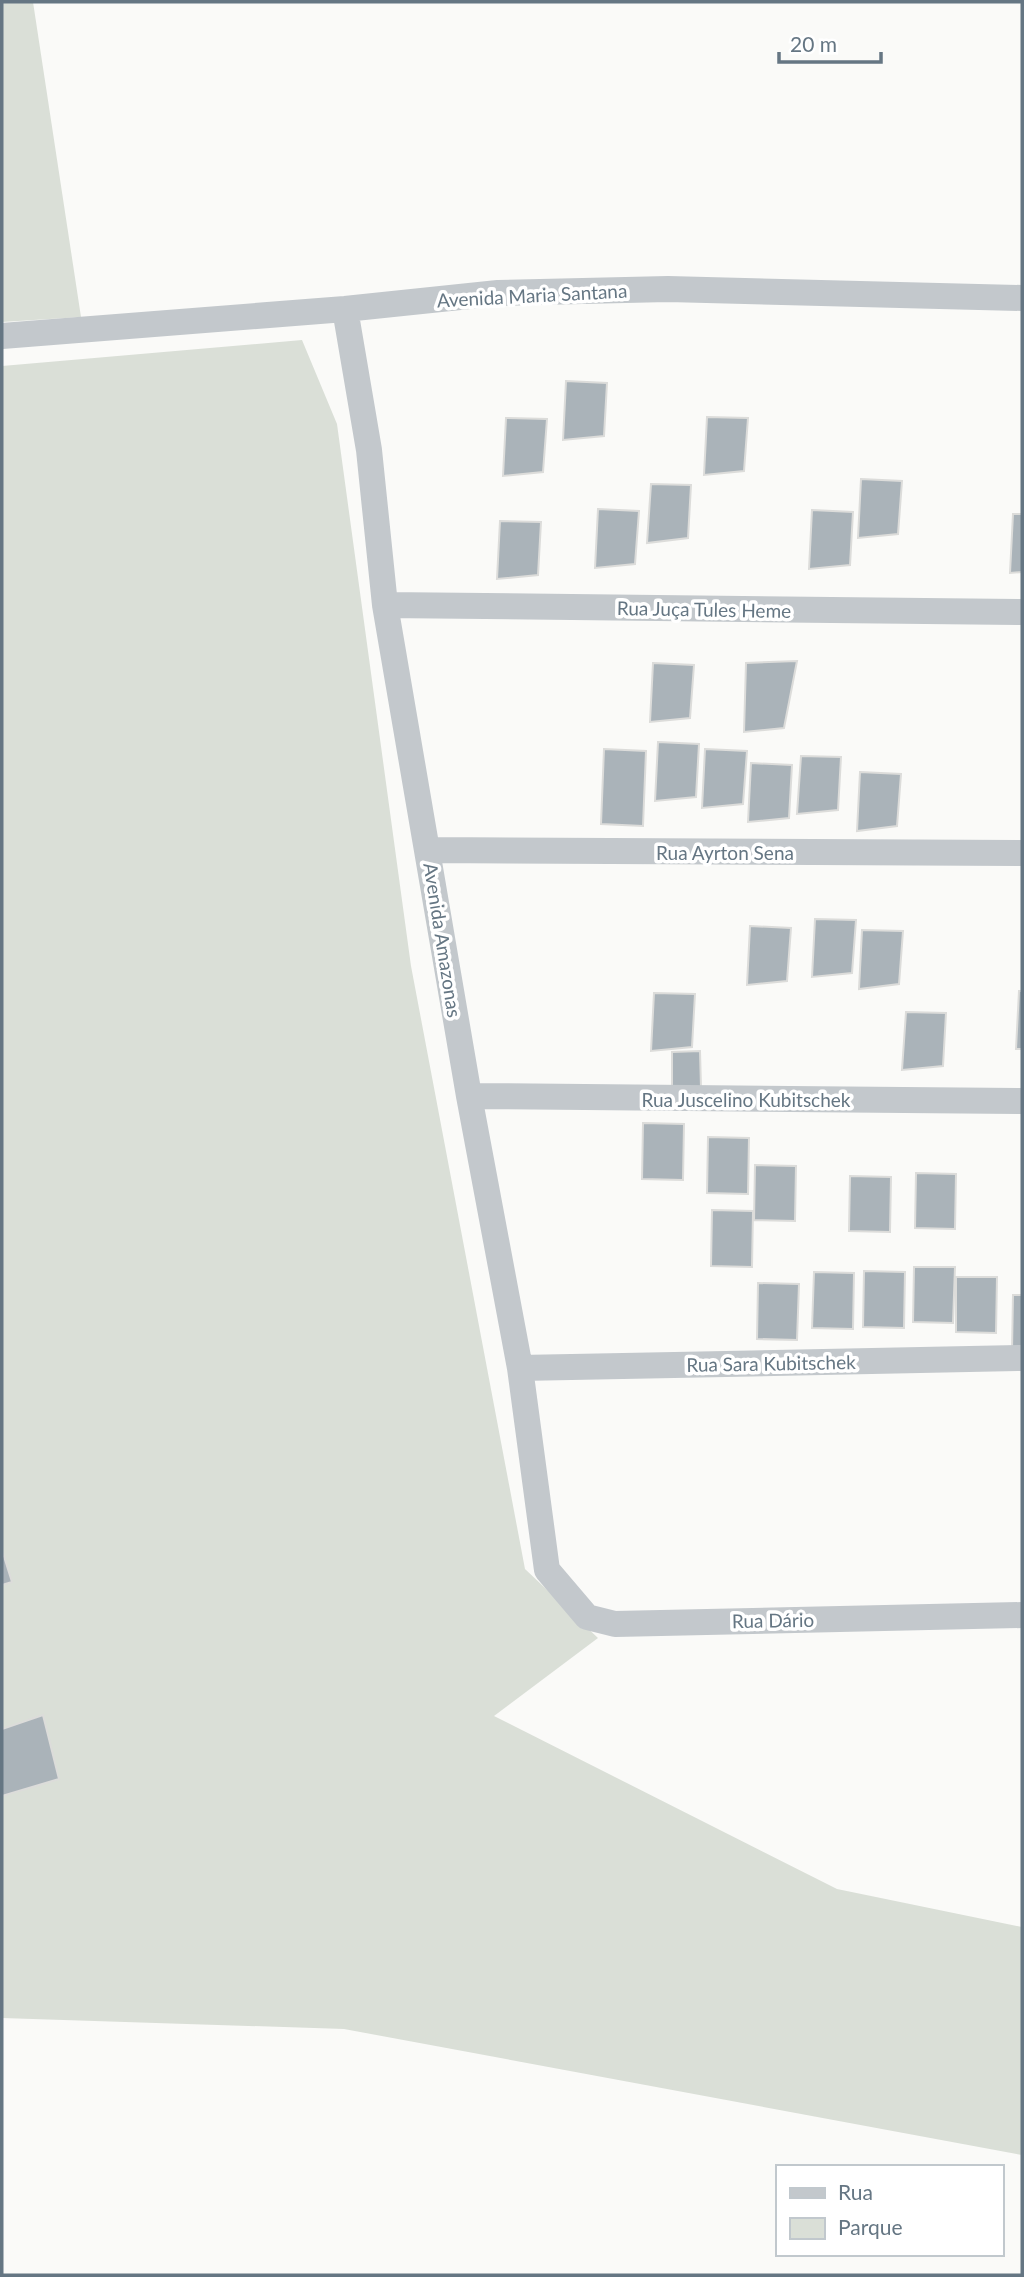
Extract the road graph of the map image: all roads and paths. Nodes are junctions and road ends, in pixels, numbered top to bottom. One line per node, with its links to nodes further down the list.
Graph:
1 (1022, 298): 2 (street, Avenida Maria Santana)
2 (345, 309): 3 (street, Avenida Maria Santana); 4 (street, Avenida Amazonas)
3 (2, 336)
4 (385, 604): 5 (street, Rua Juça Tules Heme); 6 (street, Avenida Amazonas)
5 (1022, 612)
6 (429, 850): 7 (street, Rua Ayrton Sena); 8 (street, Avenida Amazonas)
7 (1022, 853)
8 (469, 1096): 9 (street, Rua Juscelino Kubitschek); 11 (street, Avenida Amazonas)
9 (1022, 1101)
10 (1022, 1358): 11 (street, Rua Sara Kubitschek)
11 (520, 1368): 12 (street, Avenida Amazonas)
12 (547, 1570): 13 (street, Rua Dário)
13 (1022, 1615)

